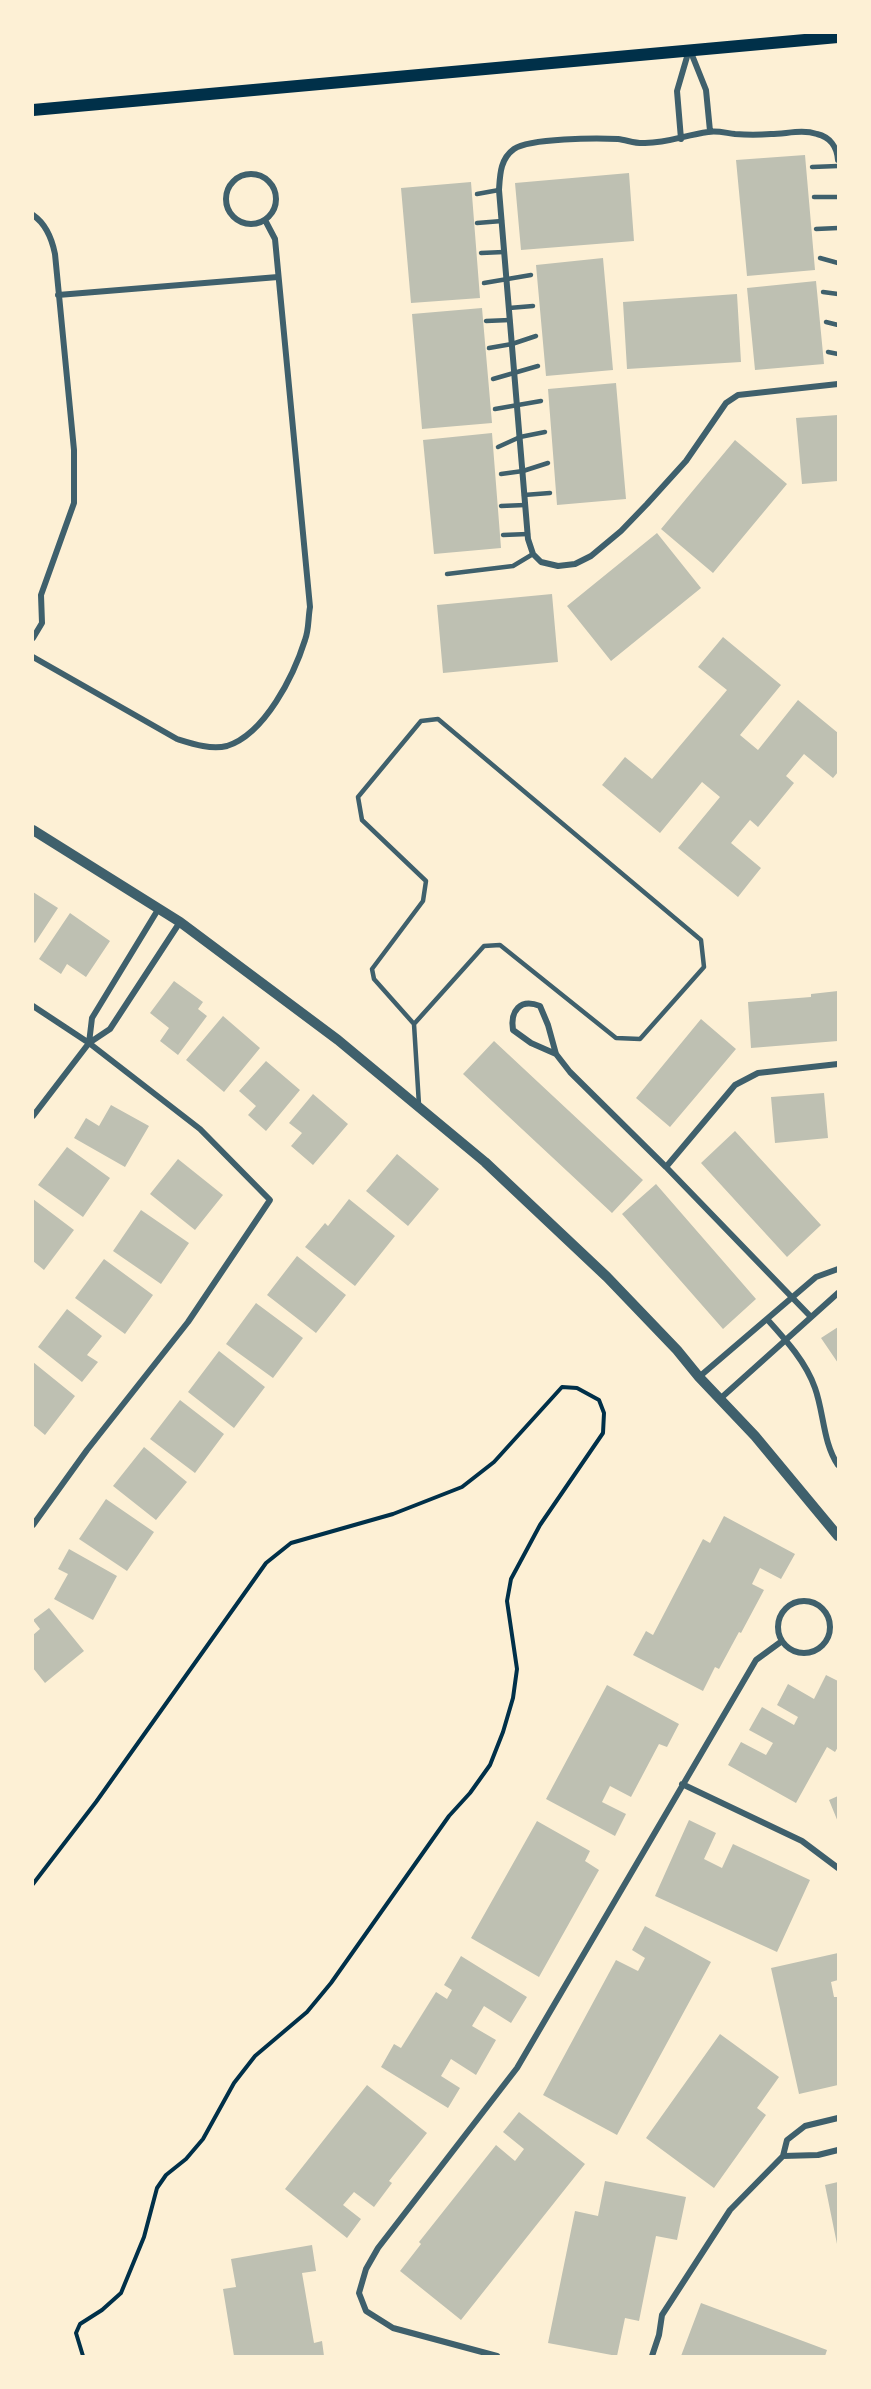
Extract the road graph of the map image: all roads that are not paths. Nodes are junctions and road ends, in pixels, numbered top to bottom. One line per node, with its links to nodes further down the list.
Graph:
1 (838, 37): 2 (main road)
2 (689, 50): 3 (main road); 4 (street); 5 (street)
3 (33, 110)
4 (710, 131): 5 (street); 6 (street)
5 (681, 139): 10 (street)
6 (835, 142): 7 (street)
7 (838, 160)
8 (838, 166): 9 (lane)
9 (812, 167)
10 (499, 190): 11 (lane); 16 (street)
11 (477, 194)
12 (814, 197): 13 (lane)
13 (838, 197)
14 (33, 215): 30 (street)
15 (265, 220): 15 (street); 25 (street)
16 (502, 221): 17 (lane); 20 (street)
17 (477, 223)
18 (838, 228): 19 (lane)
19 (816, 229)
20 (504, 252): 21 (lane); 26 (street)
21 (481, 253)
22 (820, 258): 23 (lane)
23 (838, 263)
24 (531, 275): 26 (lane)
25 (278, 277): 30 (street); 66 (street)
26 (507, 280): 27 (lane); 32 (street)
27 (484, 283)
28 (823, 292): 29 (lane)
29 (838, 294)
30 (58, 295): 63 (street)
31 (533, 306): 32 (lane)
32 (509, 308): 33 (street)
33 (510, 320): 34 (lane); 38 (street)
34 (486, 321)
35 (826, 322): 36 (lane)
36 (838, 325)
37 (536, 336): 38 (lane)
38 (512, 344): 39 (lane); 43 (street)
39 (489, 348)
40 (828, 352): 41 (lane)
41 (838, 354)
42 (538, 366): 43 (lane)
43 (514, 372): 44 (lane); 47 (street)
44 (493, 379)
45 (838, 384): 61 (street)
46 (541, 401): 47 (lane)
47 (517, 405): 48 (lane); 50 (street)
48 (495, 410)
49 (545, 432): 50 (lane)
50 (520, 437): 51 (lane); 53 (street)
51 (498, 447)
52 (548, 463): 53 (lane)
53 (523, 471): 54 (lane); 56 (street)
54 (501, 474)
55 (550, 493): 56 (lane)
56 (524, 495): 57 (street)
57 (525, 505): 58 (lane); 59 (street)
58 (501, 506)
59 (528, 534): 60 (lane); 61 (street)
60 (503, 535)
61 (533, 554): 62 (lane)
62 (447, 574)
63 (41, 595): 64 (street); 65 (street)
64 (33, 597)
65 (33, 638)
66 (33, 657)
67 (33, 830): 68 (street)
68 (159, 908): 69 (street); 72 (street)
69 (180, 922): 72 (street); 75 (street)
70 (33, 1006): 72 (street)
71 (414, 1024): 71 (lane); 75 (lane)
72 (88, 1043): 76 (street); 87 (street)
73 (556, 1054): 73 (street); 77 (street)
74 (838, 1064): 77 (street)
75 (419, 1108): 84 (street)
76 (33, 1116)
77 (666, 1167): 80 (street)
78 (838, 1269): 80 (street)
79 (838, 1293): 81 (street)
80 (793, 1297): 81 (street); 82 (street)
81 (811, 1317): 83 (street)
82 (767, 1319): 83 (street); 84 (street)
83 (786, 1340): 85 (street); 86 (street)
84 (699, 1377): 85 (street)
85 (721, 1398): 88 (street)
86 (838, 1465)
87 (33, 1525)
88 (838, 1536)
89 (782, 1641): 89 (street); 90 (street)
90 (682, 1784): 91 (street); 95 (street)
91 (838, 1868)
92 (838, 2118): 94 (street)
93 (838, 2150): 94 (street)
94 (783, 2157): 96 (street)
95 (497, 2356)
96 (652, 2356)

